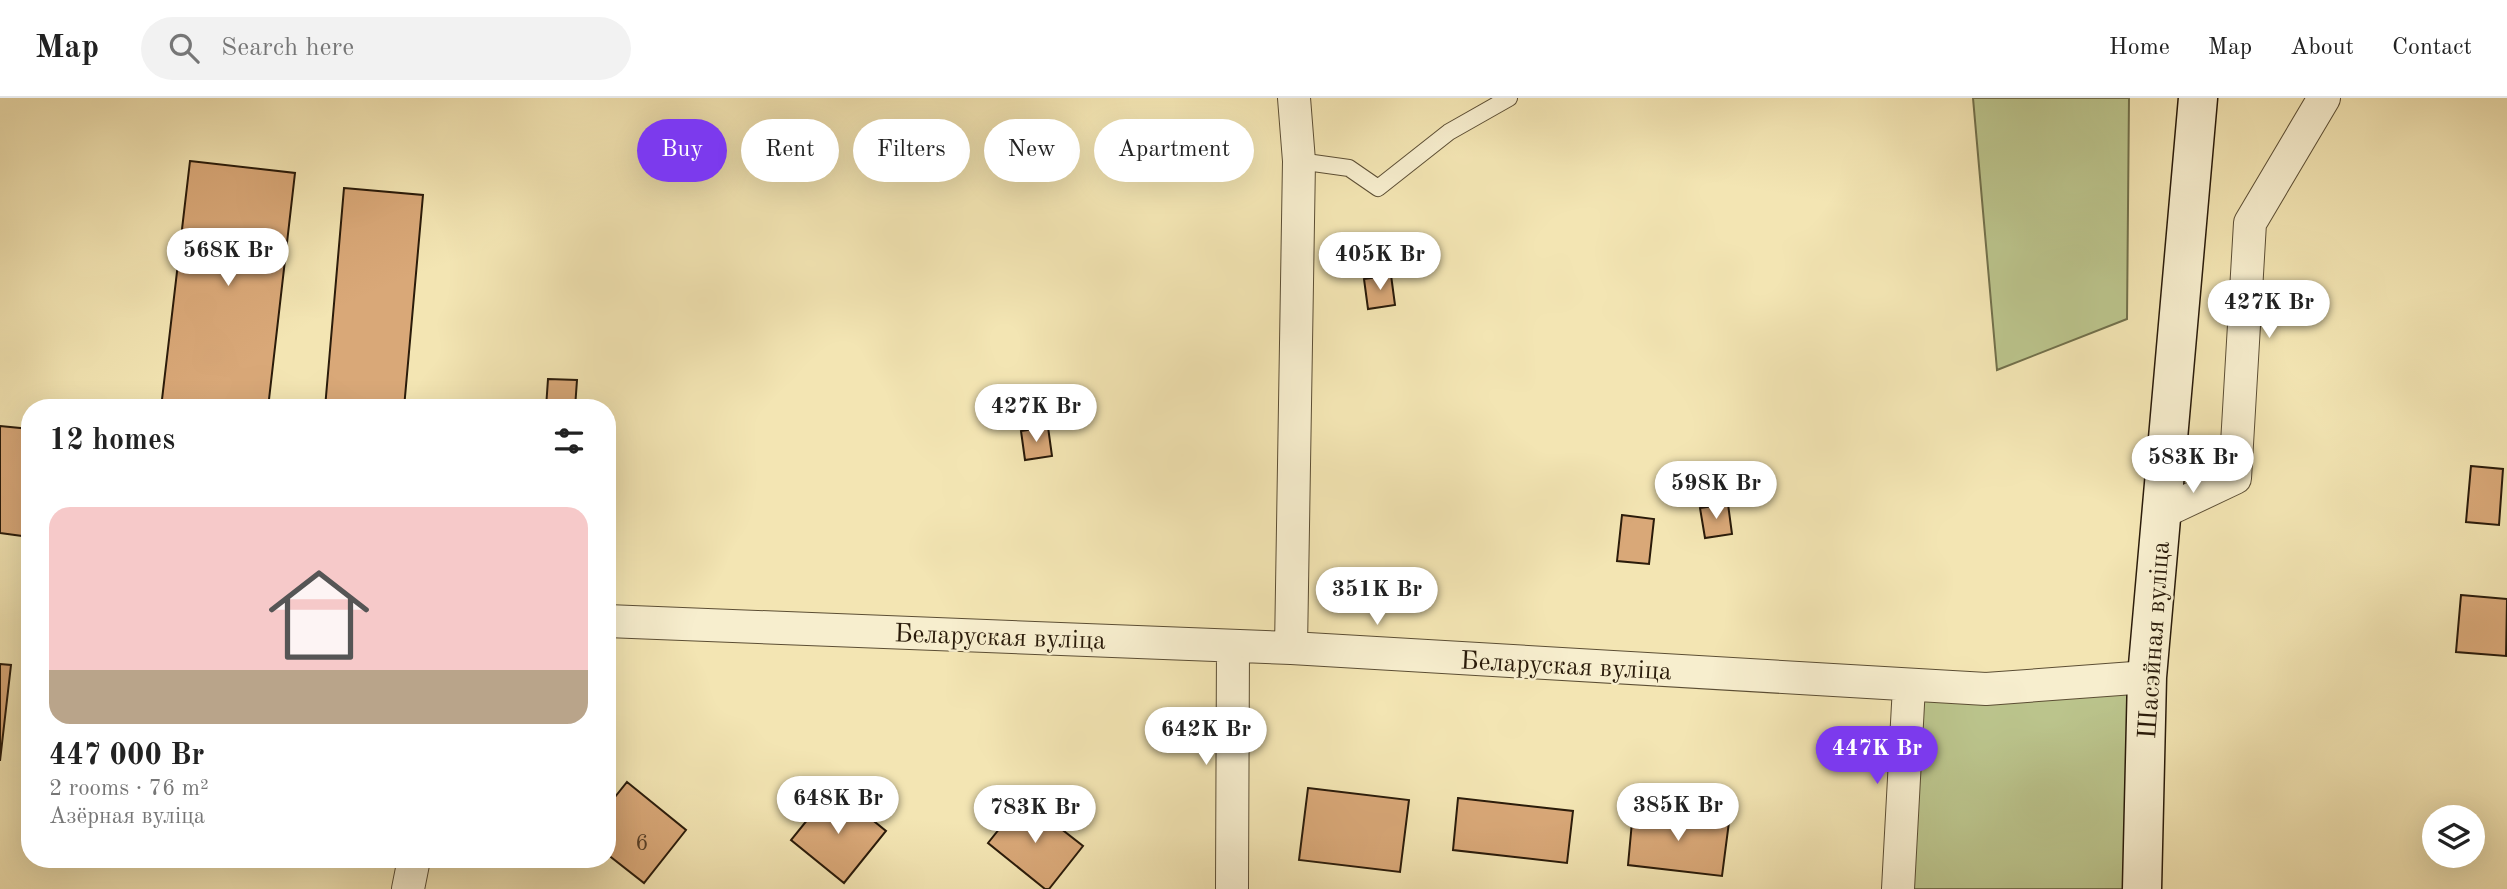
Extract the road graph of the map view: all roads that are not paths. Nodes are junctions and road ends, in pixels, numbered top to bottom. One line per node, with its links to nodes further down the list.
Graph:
1 (1294, 98): 5 (street)
2 (1509, 98): 5 (lane)
3 (2198, 98): 6 (main road, Шасэйная вуліца)
4 (2324, 98): 6 (street)
5 (1299, 161): 9 (street)
6 (2161, 513): 10 (main road, Шасэйная вуліца)
7 (616, 621): 8 (street, Беларуская вуліца)
8 (1233, 646): 9 (street, Беларуская вуліца); 14 (street)
9 (1291, 648): 11 (street, Беларуская вуліца)
10 (2147, 677): 11 (street, Беларуская вуліца); 16 (main road, Шасэйная вуліца)
11 (1909, 686): 15 (street)
12 (412, 868): 13 (street)
13 (408, 889)
14 (1232, 889)
15 (1898, 889)
16 (2142, 889)

